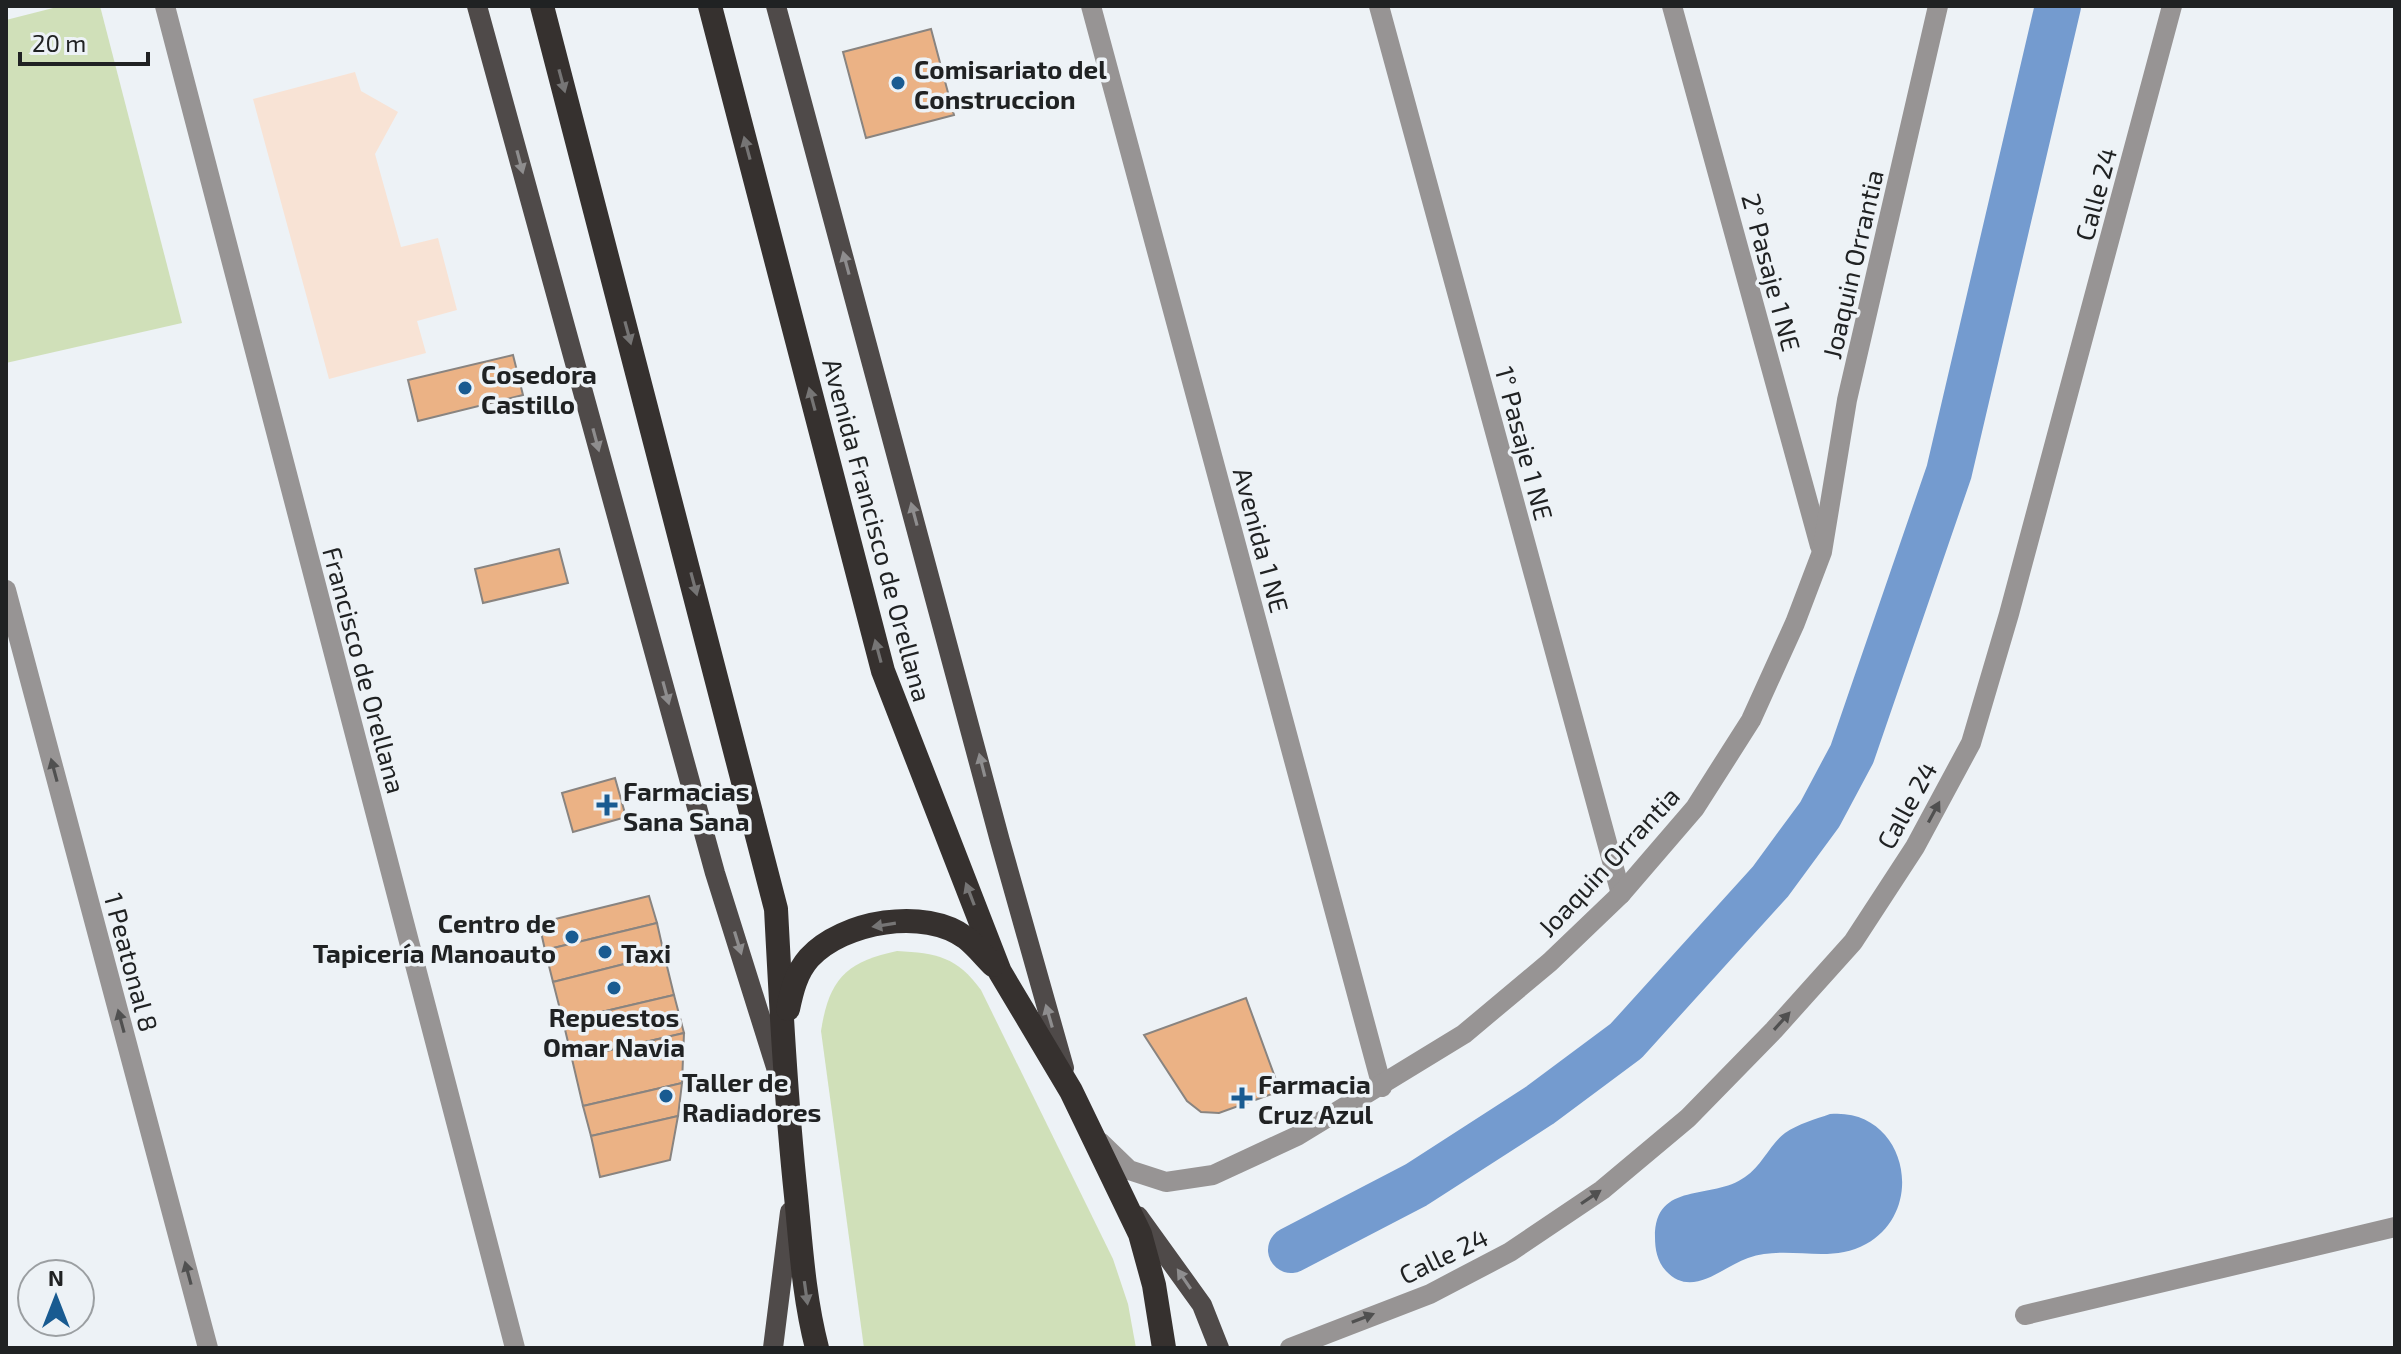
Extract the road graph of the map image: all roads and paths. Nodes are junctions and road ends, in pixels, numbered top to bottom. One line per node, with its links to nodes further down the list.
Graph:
1 (165, 6): 25 (street, Francisco de Orellana)
2 (477, 6): 18 (main road, one-way to 18)
3 (542, 6): 15 (highway, one-way to 15)
4 (710, 6): 14 (highway, Avenida Francisco de Orellana, one-way to 4)
5 (776, 6): 17 (main road, Avenida Francisco de Orellana, one-way to 5)
6 (1091, 6): 16 (street, Avenida 1 NE)
7 (1379, 6): 13 (street, 1° Pasaje 1 NE)
8 (1672, 6): 11 (street, 2° Pasaje 1 NE)
9 (1938, 6): 11 (street, Joaquin Orrantia)
10 (2172, 6): 30 (street, Calle 24, one-way to 10)
11 (1822, 552): 13 (street, Joaquin Orrantia)
12 (6, 590): 24 (street, 1 Peatonal 8, one-way to 12)
13 (1621, 894): 16 (street, Joaquin Orrantia)
14 (1000, 972): 15 (highway, one-way to 15); 17 (highway, Avenida Francisco de Orellana)
15 (783, 1057): 18 (highway)
16 (1382, 1087): 19 (street, Joaquin Orrantia)
17 (1071, 1091): 19 (highway, Avenida Francisco de Orellana)
18 (787, 1105): 20 (highway)
19 (1092, 1133): 21 (highway, Avenida Francisco de Orellana)
20 (792, 1160): 26 (main road); 27 (highway, one-way to 27)
21 (1124, 1197): 28 (highway, Avenida Francisco de Orellana); 29 (main road, Avenida Francisco de Orellana, one-way to 21)
22 (2395, 1227): 23 (street)
23 (2025, 1315)
24 (208, 1348)
25 (515, 1348)
26 (773, 1348)
27 (817, 1348)
28 (1164, 1348)
29 (1219, 1348)
30 (1290, 1348)

